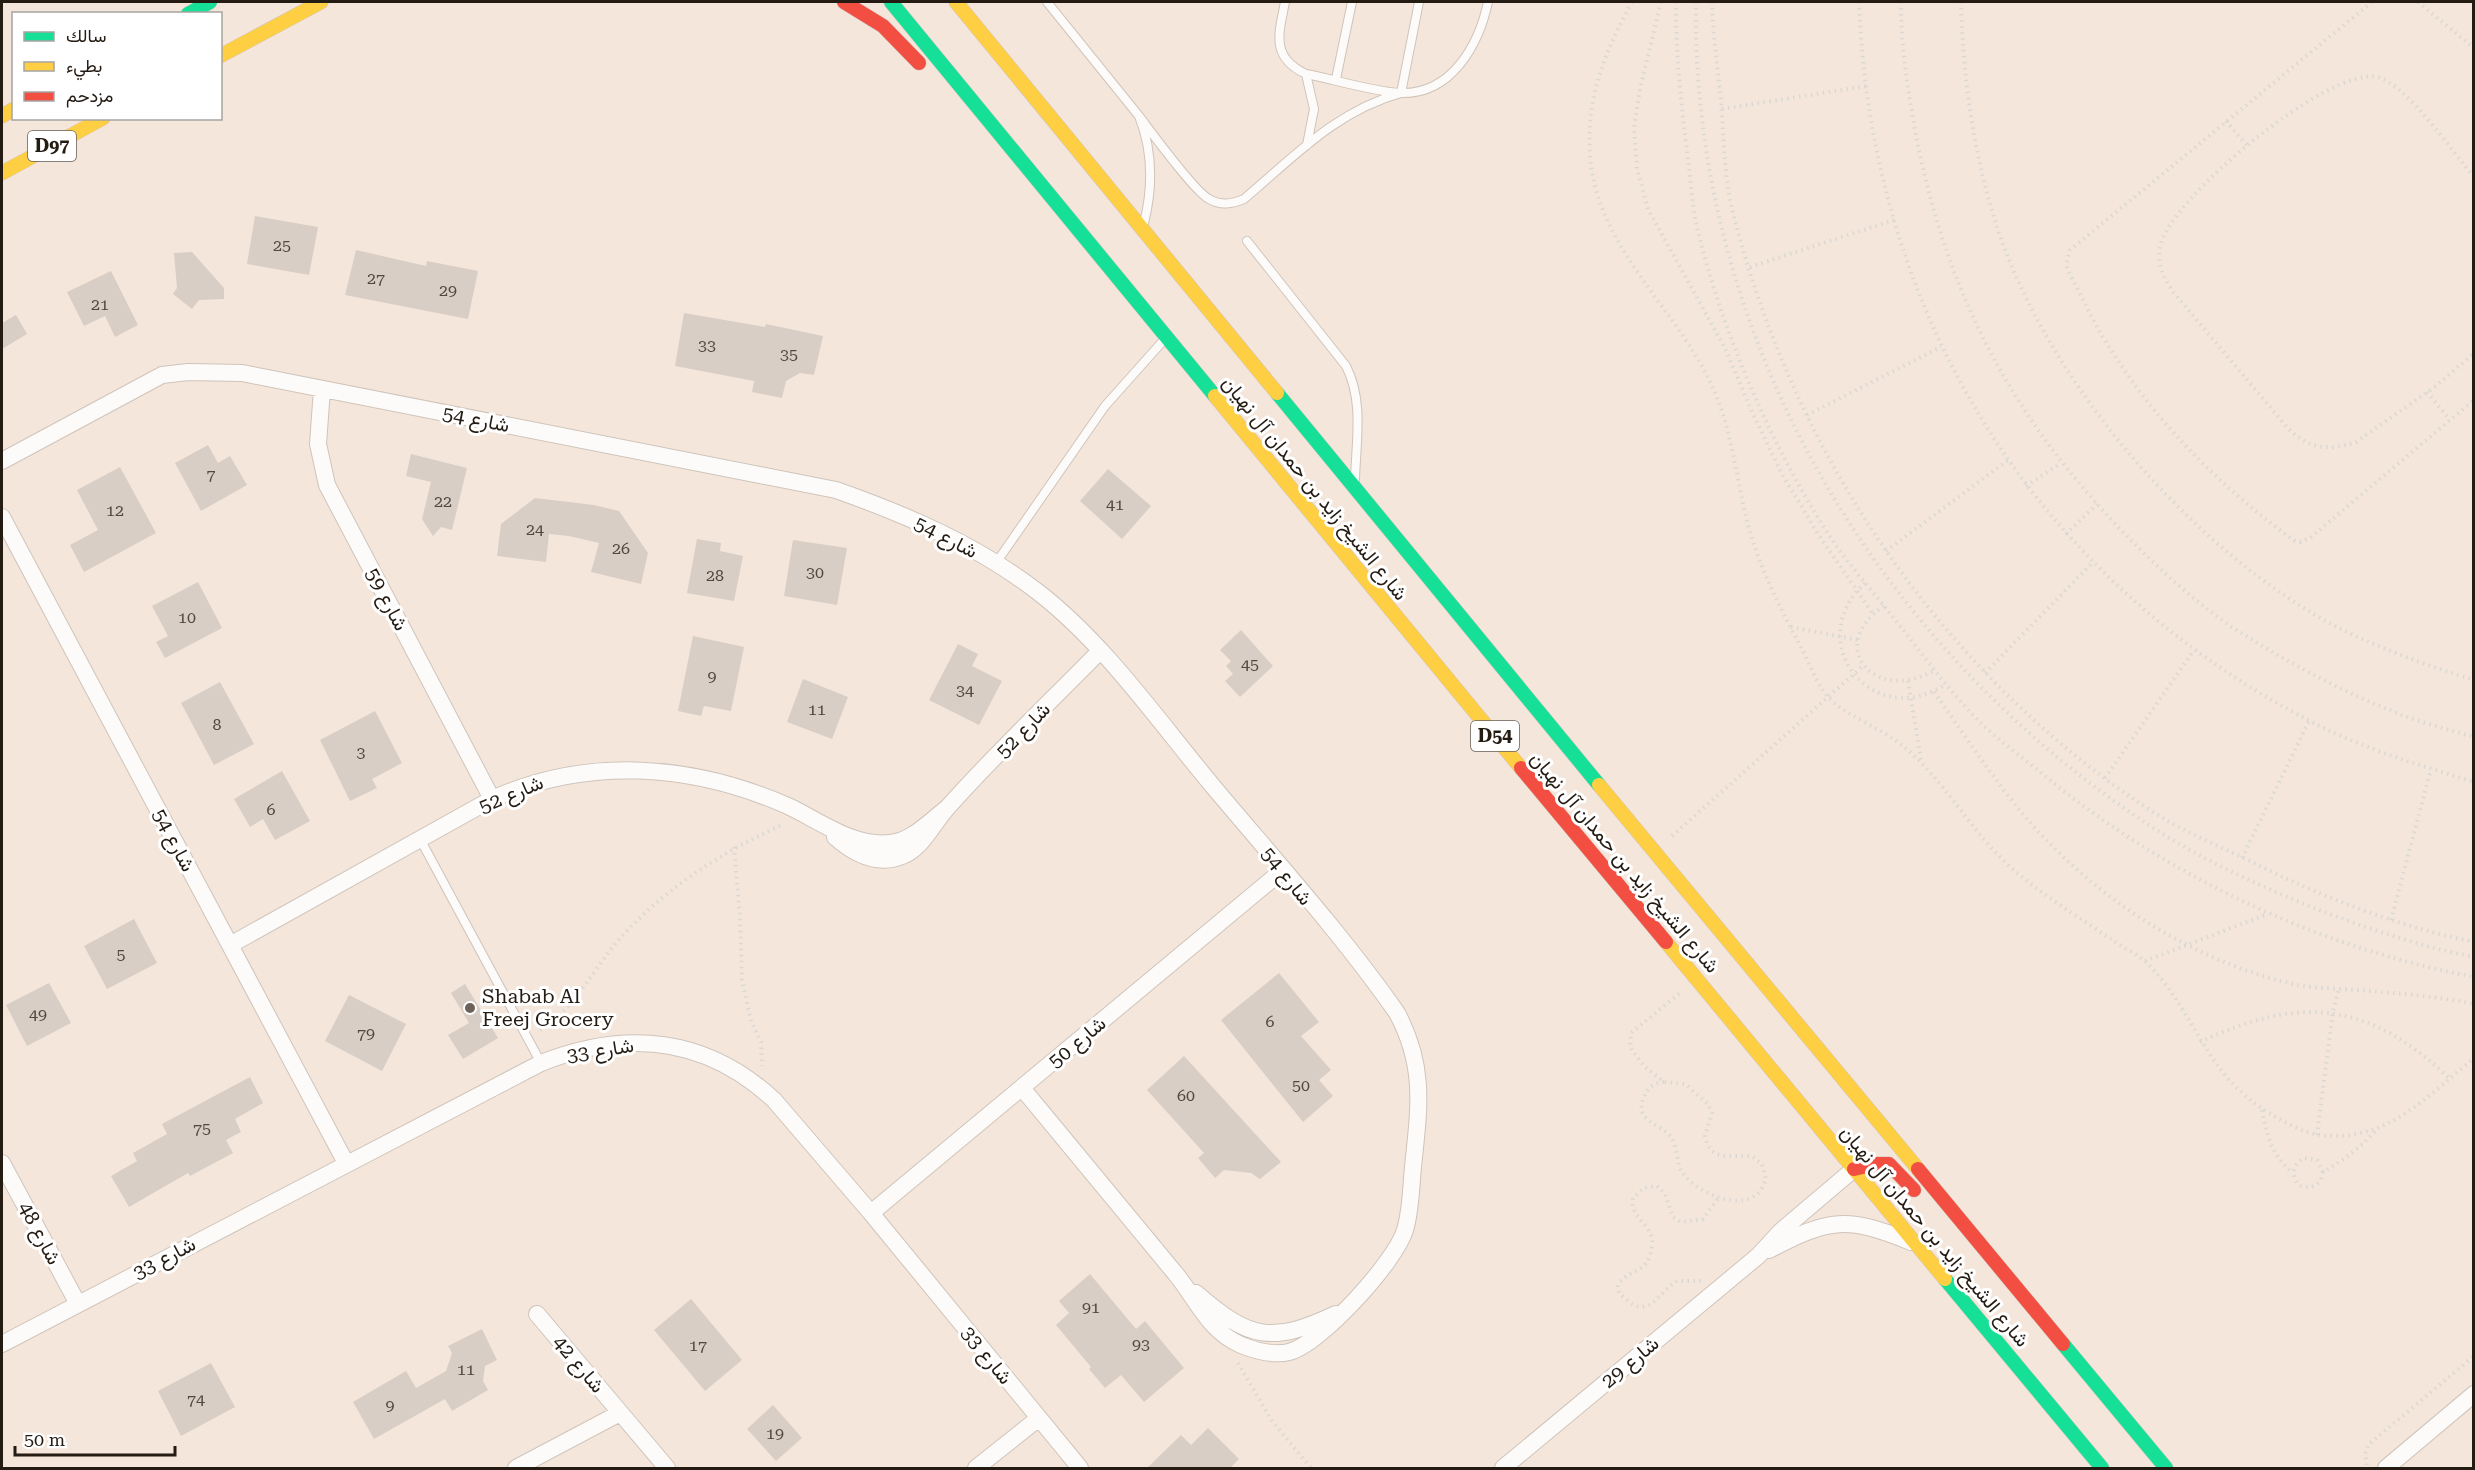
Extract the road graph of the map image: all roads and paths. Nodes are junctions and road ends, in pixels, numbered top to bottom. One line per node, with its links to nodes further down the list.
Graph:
1 (210, 2): 21 (main road)
2 (321, 2): 24 (main road)
3 (844, 2): 26 (main road)
4 (891, 2): 33 (main road, شارع الشيخ زايد بن حمدان آل نهيان / D54)
5 (956, 2): 25 (main road, شارع الشيخ زايد بن حمدان آل نهيان / D54)
6 (1047, 2): 34 (lane)
7 (1285, 2): 27 (lane)
8 (1352, 2): 28 (lane)
9 (1419, 2): 30 (lane)
10 (1488, 2): 30 (lane)
11 (1632, 2): 68 (path)
12 (1661, 2): 65 (path)
13 (1676, 2): 64 (path)
14 (1696, 2): 101 (path)
15 (1712, 2): 31 (path)
16 (1859, 2): 29 (path)
17 (1901, 2): 55 (path)
18 (1961, 2): 77 (path)
19 (2372, 2): 36 (path)
20 (2418, 2): 23 (path)
21 (192, 12)
22 (998, 30): 25 (main road)
23 (2474, 48)
24 (222, 55)
25 (1004, 58): 42 (main road, شارع الشيخ زايد بن حمدان آل نهيان / D54)
26 (928, 74)
27 (1306, 74): 28 (lane); 37 (lane)
28 (1336, 80): 30 (lane)
29 (1867, 86): 31 (path); 41 (path)
30 (1401, 93): 37 (lane)
31 (1722, 109): 44 (path)
32 (963, 110): 33 (main road)
33 (982, 113): 45 (main road, شارع الشيخ زايد بن حمدان آل نهيان / D54)
34 (1139, 116): 37 (lane); 42 (lane)
35 (99, 120): 39 (main road, D97)
36 (2226, 121): 38 (path); 52 (path)
37 (1307, 145)
38 (2247, 146): 40 (path); 49 (path)
39 (2, 173)
40 (2474, 177)
41 (1895, 220): 44 (path); 46 (path)
42 (1142, 229): 57 (main road, شارع الشيخ زايد بن حمدان آل نهيان / D54)
43 (1247, 241): 57 (lane)
44 (1750, 267): 51 (path)
45 (1167, 337): 63 (lane); 104 (main road, شارع الشيخ زايد بن حمدان آل نهيان / D54)
46 (1941, 347): 51 (path); 53 (path)
47 (2474, 353): 49 (path)
48 (322, 389): 54 (street, شارع 54); 63 (street, شارع 54); 89 (street, شارع 59)
49 (2427, 392): 52 (path)
50 (2474, 400): 52 (path)
51 (1807, 415): 61 (path)
52 (2450, 420)
53 (2008, 460): 56 (path); 61 (path)
54 (2, 461)
55 (2061, 462): 56 (path); 58 (path)
56 (2026, 486): 60 (path)
57 (1355, 488): 93 (main road, شارع الشيخ زايد بن حمدان آل نهيان / D54)
58 (2097, 504): 60 (path); 84 (path)
59 (2, 518): 99 (street, شارع 54)
60 (2066, 534): 62 (path)
61 (1886, 551): 75 (path)
62 (2094, 561): 71 (path); 75 (path)
63 (996, 563): 72 (street, شارع 54)
64 (1865, 583): 65 (path); 66 (path)
65 (1857, 591): 67 (path); 69 (path)
66 (1884, 606): 67 (path); 74 (path)
67 (1873, 614): 70 (path)
68 (1790, 627): 69 (path); 81 (path)
69 (1840, 636): 70 (path); 76 (path)
70 (1858, 640): 73 (path)
71 (2194, 650): 83 (path); 87 (path)
72 (1099, 652): 89 (street, شارع 52); 95 (street, شارع 54)
73 (1864, 665): 76 (path); 78 (path)
74 (1935, 670): 78 (path); 79 (path)
75 (1985, 673): 87 (path)
76 (1853, 674): 81 (path); 82 (path)
77 (2474, 680)
78 (1908, 681): 82 (path)
79 (1946, 684): 80 (path); 96 (path)
80 (1934, 692): 82 (path); 100 (path)
81 (1828, 697): 85 (path); 93 (path)
82 (1911, 699): 85 (path)
83 (2309, 721): 86 (path); 94 (path)
84 (2474, 737)
85 (1921, 761): 102 (path)
86 (2431, 769): 88 (path); 97 (path)
87 (2105, 778): 94 (path)
88 (2474, 782)
89 (492, 799): 91 (street, شارع 52)
90 (759, 835): 92 (path)
91 (420, 839): 99 (street, شارع 52); 108 (lane)
92 (734, 847): 108 (path); 114 (path)
93 (1656, 850): 128 (main road, شارع الشيخ زايد بن حمدان آل نهيان / D54)
94 (2242, 858): 97 (path)
95 (1283, 870): 115 (street, شارع 50); 134 (street, شارع 54)
96 (2268, 913): 100 (path); 103 (path)
97 (2391, 920): 98 (path)
98 (2474, 942)
99 (230, 945): 120 (street, شارع 54)
100 (2184, 946): 102 (path); 105 (path)
101 (2474, 957)
102 (2145, 961): 109 (path)
103 (2474, 978)
104 (1696, 979): 113 (path); 121 (main road, شارع الشيخ زايد بن حمدان آل نهيان / D54)
105 (2339, 988): 106 (path); 107 (path)
106 (2474, 1004)
107 (2333, 1011): 109 (path); 112 (path); 118 (path)
108 (528, 1037): 111 (lane)
109 (2200, 1042): 116 (path)
110 (2474, 1058): 112 (path)
111 (541, 1063): 114 (street, شارع 33); 120 (street, شارع 33)
112 (2449, 1078): 117 (path)
113 (1664, 1082): 124 (path); 124 (path)
114 (756, 1084): 127 (street, شارع 33)
115 (1022, 1088): 127 (street, شارع 50); 131 (street, شارع 54)
116 (2262, 1109): 118 (path); 123 (path)
117 (2377, 1130): 118 (path); 122 (path)
118 (2317, 1135)
119 (2, 1163): 133 (street, شارع 48)
120 (346, 1163): 133 (street, شارع 33)
121 (1854, 1169): 125 (main road); 129 (main road, شارع الشيخ زايد بن حمدان آل نهيان / D54); 130 (street, شارع 29)
122 (2323, 1172): 123 (path); 123 (path)
123 (2293, 1173)
124 (1719, 1197): 132 (path)
125 (1923, 1200)
126 (1934, 1211): 128 (main road)
127 (871, 1213): 141 (street, شارع 33)
128 (1974, 1236): 149 (main road, شارع الشيخ زايد بن حمدان آل نهيان / D54)
129 (1917, 1245): 130 (street, شارع 29); 148 (main road, شارع الشيخ زايد بن حمدان آل نهيان / D54)
130 (1758, 1256): 132 (street, شارع 29)
131 (1181, 1280): 134 (street, شارع 54); 136 (street, شارع 54)
132 (1725, 1283): 147 (street, شارع 29)
133 (78, 1304): 137 (street, شارع 33)
134 (1343, 1311): 136 (street, شارع 54)
135 (537, 1314): 140 (street, شارع 42)
136 (1226, 1337): 146 (path)
137 (2, 1344)
138 (2474, 1356): 150 (path)
139 (2474, 1394): 151 (street)
140 (620, 1413): 142 (street, شارع 42); 143 (street, شارع 42)
141 (1038, 1418): 144 (street); 145 (street, شارع 33)
142 (516, 1468)
143 (667, 1468)
144 (975, 1468)
145 (1080, 1468)
146 (1311, 1468)
147 (1503, 1468)
148 (2102, 1468)
149 (2166, 1468)
150 (2369, 1468)
151 (2386, 1468)

